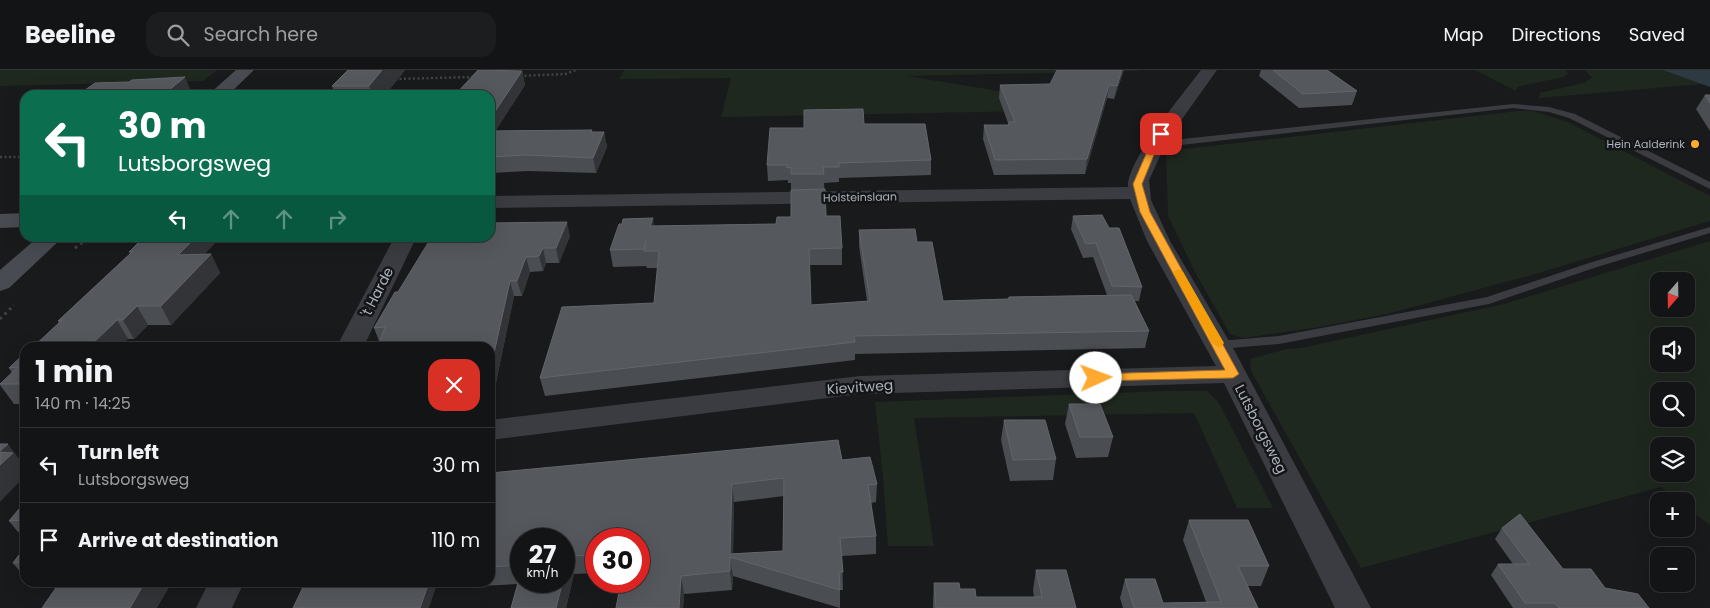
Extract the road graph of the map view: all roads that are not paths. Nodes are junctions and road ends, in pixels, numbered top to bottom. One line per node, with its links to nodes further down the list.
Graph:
1 (246, 70): 3 (main road)
2 (1209, 70): 4 (street, Lutsborgsweg)
3 (223, 90)
4 (1154, 145): 5 (lane); 6 (street, Lutsborgsweg)
5 (1710, 186)
6 (1140, 193): 7 (street, Holsteinslaan); 15 (street, Lutsborgsweg)
7 (495, 202)
8 (20, 220): 9 (main road)
9 (0, 221)
10 (1710, 230): 15 (lane)
11 (46, 242): 13 (main road)
12 (403, 242): 14 (street, 't Harde)
13 (0, 283)
14 (352, 342)
15 (1219, 345): 16 (street, Lutsborgsweg)
16 (1233, 374): 17 (street, Kievitweg); 20 (street, Lutsborgsweg)
17 (495, 429)
18 (224, 587): 19 (street)
19 (214, 608)
20 (1353, 608)

